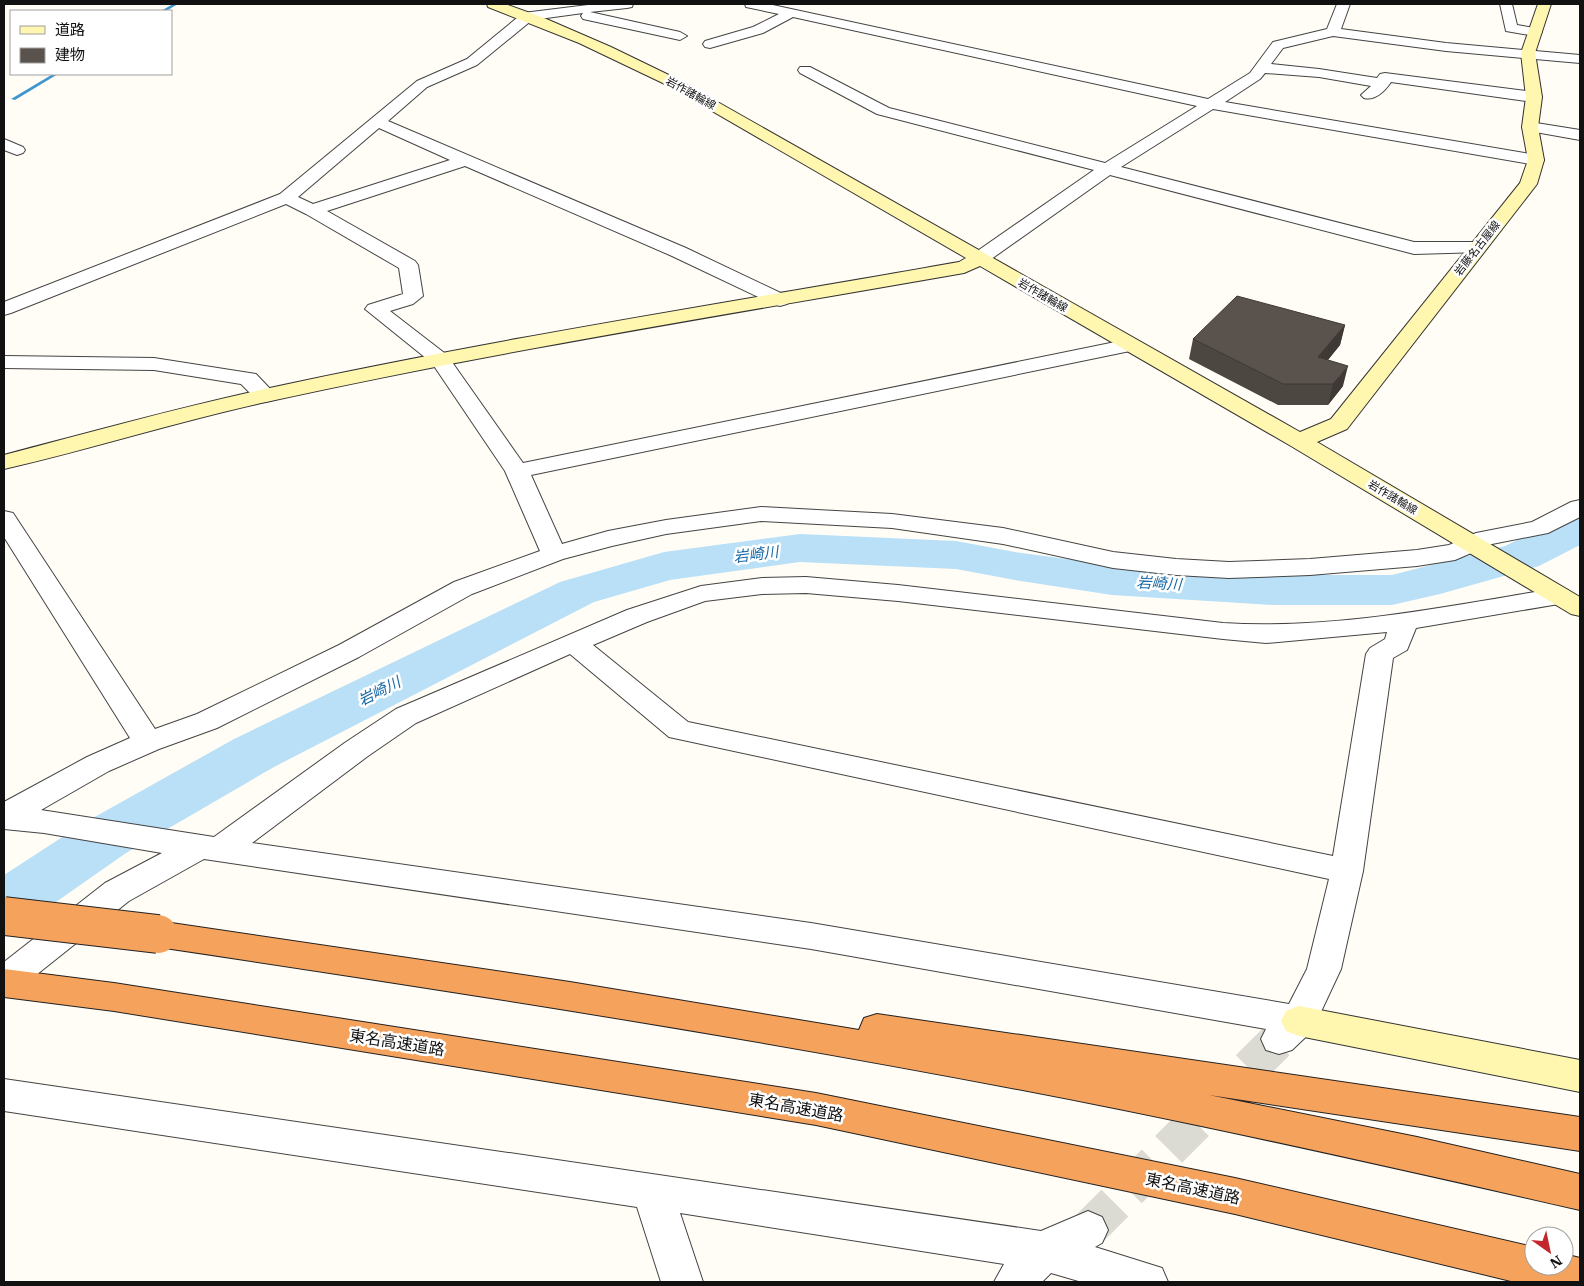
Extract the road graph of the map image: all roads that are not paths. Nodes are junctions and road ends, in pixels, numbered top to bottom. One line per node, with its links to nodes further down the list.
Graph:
1 (493, 4): 10 (main road, 岩作諸輪線)
2 (627, 4): 8 (street)
3 (751, 4): 9 (street)
4 (1342, 4): 11 (street)
5 (1506, 4): 12 (street)
6 (1545, 4): 12 (main road, 岩藤名古屋線)
7 (549, 8): 8 (street); 10 (street)
8 (566, 11): 13 (street)
9 (792, 13): 14 (street); 22 (street)
10 (528, 16): 23 (street); 32 (main road, 岩作諸輪線)
11 (1333, 32): 15 (street); 17 (street)
12 (1535, 32): 15 (main road, 岩藤名古屋線)
13 (680, 36)
14 (710, 44)
15 (1528, 53): 16 (street); 21 (main road, 岩藤名古屋線)
16 (1580, 59)
17 (1261, 68): 19 (street); 22 (street)
18 (805, 70): 28 (street)
19 (1383, 82): 20 (street); 21 (street)
20 (1369, 95)
21 (1534, 97): 24 (main road, 岩藤名古屋線)
22 (1211, 104): 27 (street); 28 (street)
23 (377, 122): 26 (street); 29 (street)
24 (1530, 127): 25 (street); 27 (main road, 岩藤名古屋線)
25 (1580, 135)
26 (466, 160): 30 (street); 33 (street)
27 (1536, 160): 31 (main road, 岩藤名古屋線)
28 (1107, 169): 31 (street); 32 (street)
29 (286, 198): 30 (street); 34 (street)
30 (312, 210): 36 (street)
31 (1476, 248): 39 (main road, 岩藤名古屋線)
32 (980, 258): 33 (main road); 35 (main road, 岩作諸輪線)
33 (780, 300): 36 (main road)
34 (4, 309)
35 (1130, 345): 39 (main road, 岩作諸輪線); 41 (street)
36 (440, 359): 38 (main road); 41 (street)
37 (4, 362): 38 (street)
38 (265, 395): 40 (main road)
39 (1299, 441): 44 (main road, 岩作諸輪線)
40 (4, 462)
41 (517, 471): 45 (street)
42 (1580, 507): 44 (street)
43 (4, 518): 49 (street)
44 (1476, 546): 45 (street); 46 (main road, 岩作諸輪線)
45 (554, 554): 49 (street)
46 (1558, 595): 47 (street)
47 (1404, 622): 48 (street); 52 (street)
48 (575, 644): 51 (street); 52 (street)
49 (148, 742): 50 (street)
50 (4, 817): 51 (street)
51 (201, 846): 55 (street); 56 (street)
52 (1348, 871): 56 (street)
53 (4, 916): 54 (highway, bridge)
54 (320, 957): 59 (highway); 61 (highway)
55 (4, 982): 64 (highway, 東名高速道路)
56 (1289, 1030): 57 (main road)
57 (1580, 1076)
58 (4, 1095): 60 (street)
59 (1580, 1134)
60 (652, 1191): 63 (street); 66 (street)
61 (1580, 1192)
62 (1088, 1230): 63 (street)
63 (1043, 1251): 67 (street); 68 (street)
64 (1494, 1257): 65 (highway, 東名高速道路); 69 (highway)
65 (1580, 1278)
66 (682, 1282)
67 (1015, 1282)
68 (1148, 1282)
69 (1570, 1282)

